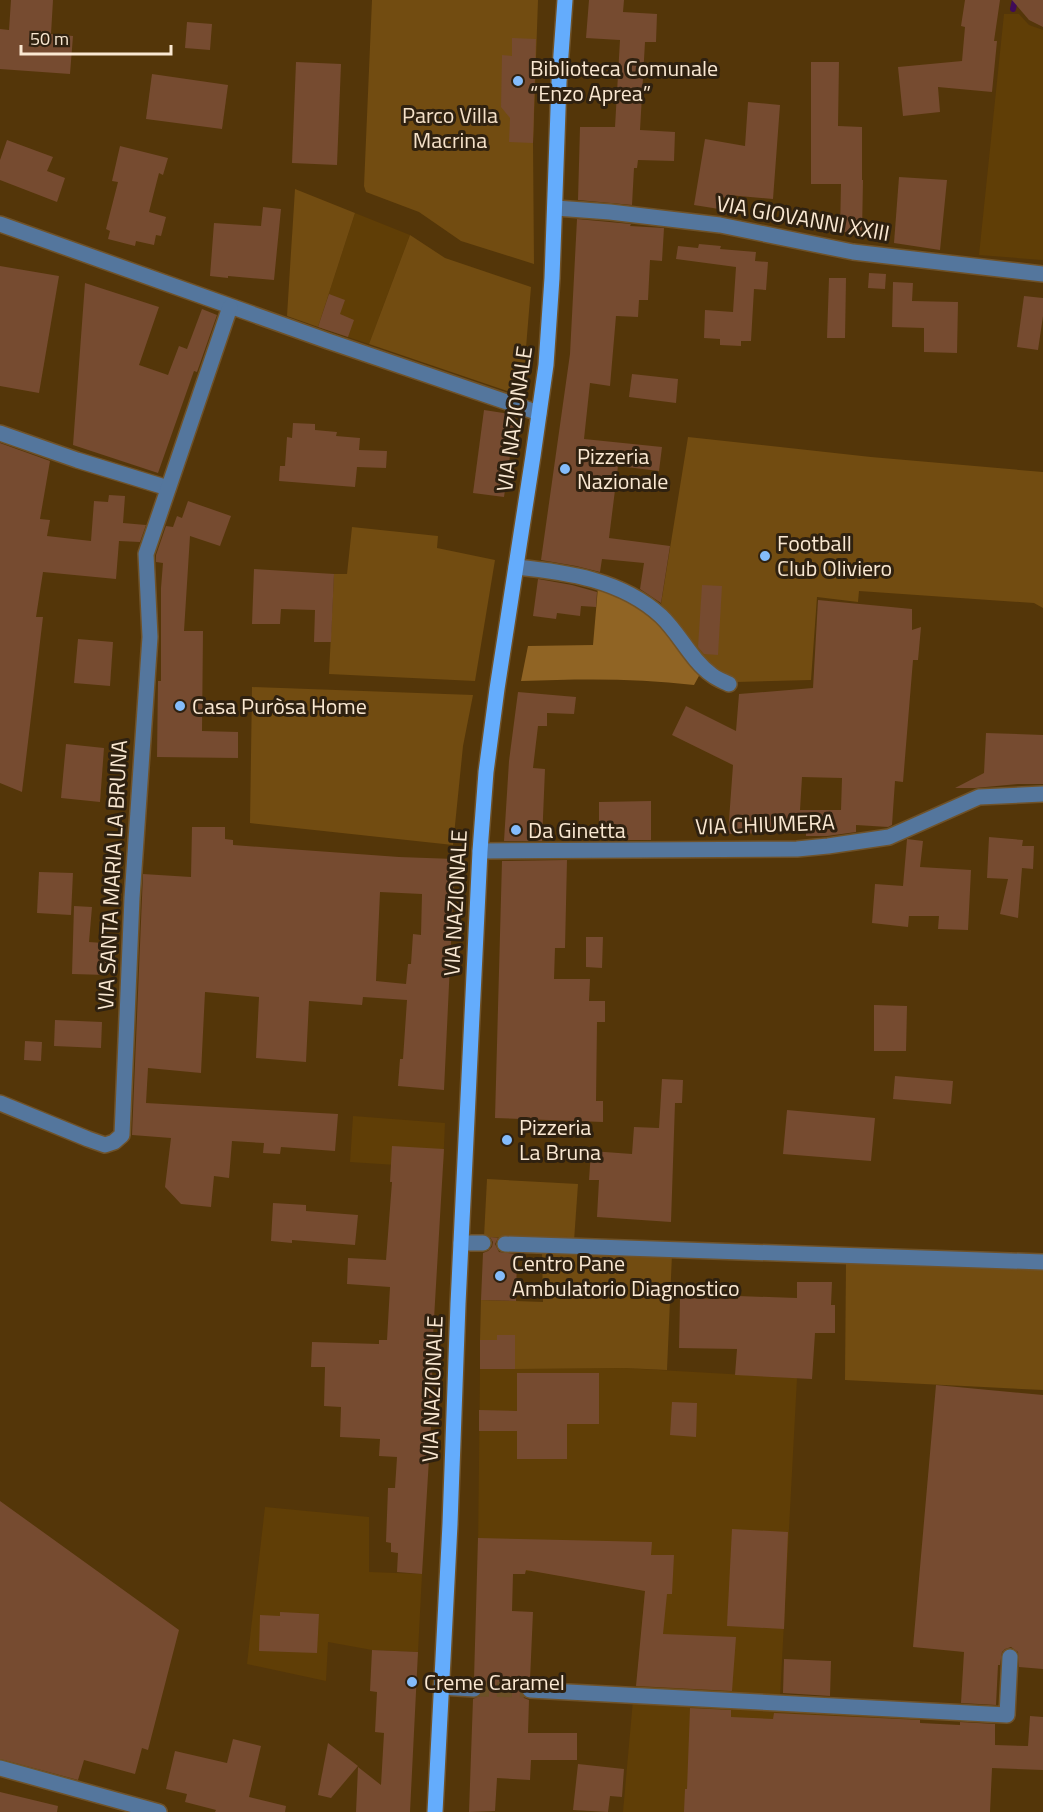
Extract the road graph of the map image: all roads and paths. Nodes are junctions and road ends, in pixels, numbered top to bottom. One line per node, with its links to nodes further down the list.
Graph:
1 (565, 0): 2 (main road, VIA NAZIONALE)
2 (555, 208): 4 (street, VIA GIOVANNI XXIII); 6 (main road, VIA NAZIONALE)
3 (0, 224): 5 (street)
4 (1043, 273)
5 (230, 307): 6 (street); 8 (street, VIA SANTA MARIA LA BRUNA)
6 (539, 413): 9 (main road, VIA NAZIONALE)
7 (0, 433): 8 (street)
8 (168, 488): 13 (street, VIA SANTA MARIA LA BRUNA)
9 (516, 567): 10 (street); 12 (main road, VIA NAZIONALE)
10 (729, 684)
11 (1043, 794): 12 (street, VIA CHIUMERA)
12 (480, 851): 14 (main road, VIA NAZIONALE)
13 (0, 1103)
14 (461, 1243): 15 (street); 19 (main road, VIA NAZIONALE)
15 (483, 1243)
16 (505, 1244): 17 (street)
17 (1043, 1262)
18 (1010, 1657): 21 (street)
19 (441, 1687): 20 (street); 24 (main road, VIA NAZIONALE)
20 (474, 1689)
21 (530, 1690)
22 (0, 1768): 23 (street)
23 (159, 1812)
24 (435, 1812)

